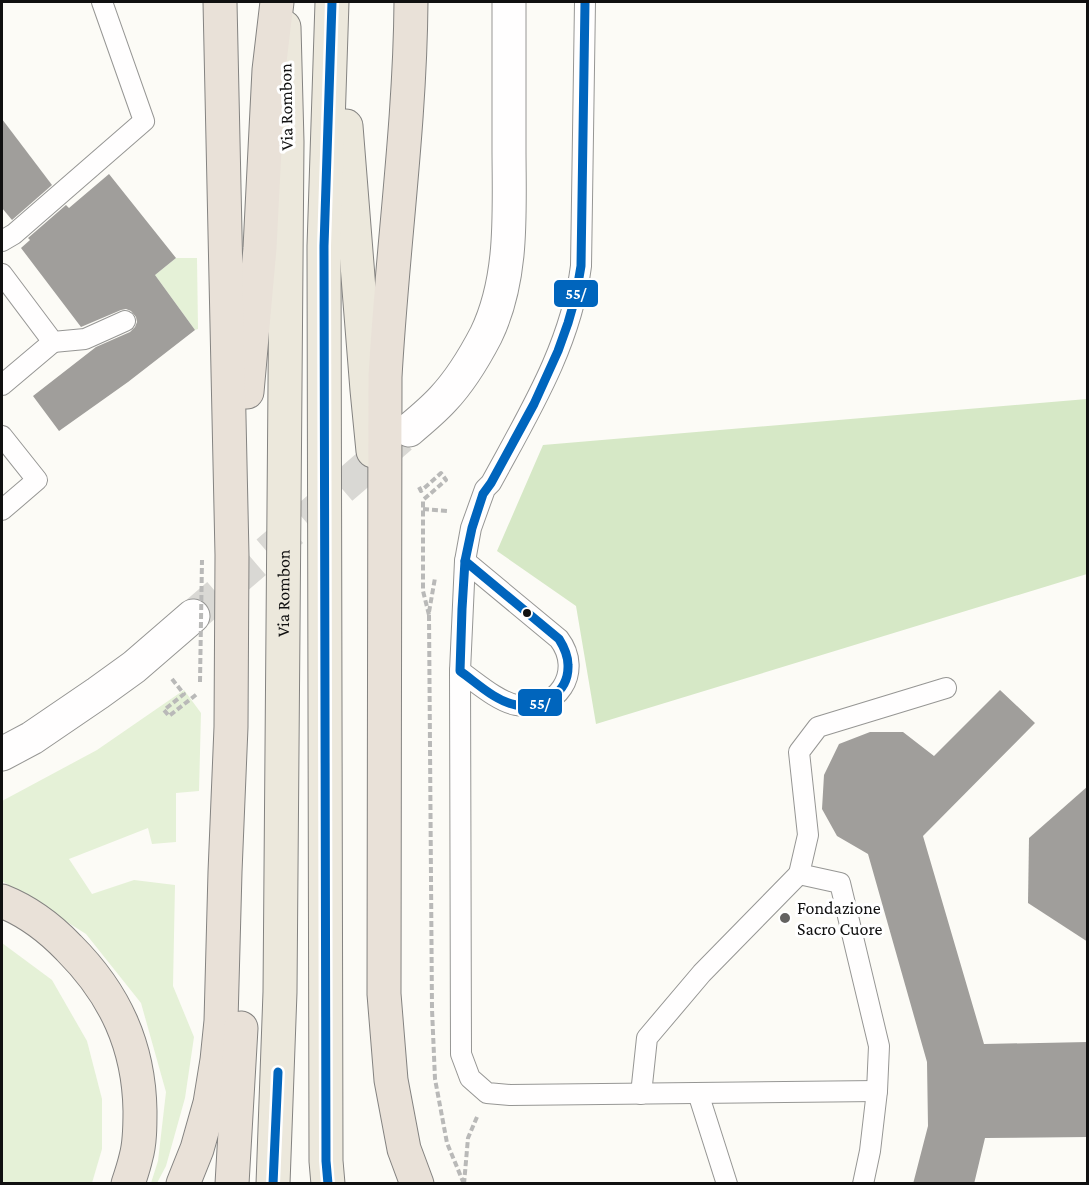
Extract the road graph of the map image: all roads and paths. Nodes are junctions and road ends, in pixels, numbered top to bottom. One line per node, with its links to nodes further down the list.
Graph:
1 (102, 2): 10 (lane)
2 (220, 2): 22 (highway)
3 (278, 2): 22 (highway)
4 (283, 2): 41 (main road, Via Rombon)
5 (332, 2): 42 (main road)
6 (338, 2): 21 (main road)
7 (411, 2): 21 (highway)
8 (509, 2): 15 (street)
9 (585, 2): 23 (lane)
10 (2, 241)
11 (2, 274): 13 (lane)
12 (125, 321): 13 (lane)
13 (53, 342): 14 (lane)
14 (2, 385)
15 (410, 430)
16 (2, 436): 19 (lane)
17 (416, 482): 18 (path)
18 (423, 509): 20 (path); 44 (path, bridge)
19 (2, 510)
20 (452, 512)
21 (384, 548): 43 (highway)
22 (217, 558): 27 (path, bridge); 30 (highway)
23 (465, 561): 25 (lane); 25 (lane)
24 (193, 616): 31 (street)
25 (460, 670): 35 (lane)
26 (170, 677): 29 (path)
27 (200, 682)
28 (946, 688): 32 (lane)
29 (194, 697)
30 (231, 727): 39 (highway); 40 (highway)
31 (2, 754)
32 (799, 874): 34 (lane); 37 (lane)
33 (2, 901): 38 (highway)
34 (877, 1091): 36 (lane); 46 (lane)
35 (487, 1093): 37 (lane); 44 (path)
36 (698, 1093): 37 (lane); 45 (lane)
37 (641, 1094)
38 (128, 1184)
39 (183, 1184)
40 (232, 1184)
41 (273, 1184)
42 (328, 1184)
43 (417, 1184)
44 (464, 1184)
45 (727, 1184)
46 (863, 1184)

